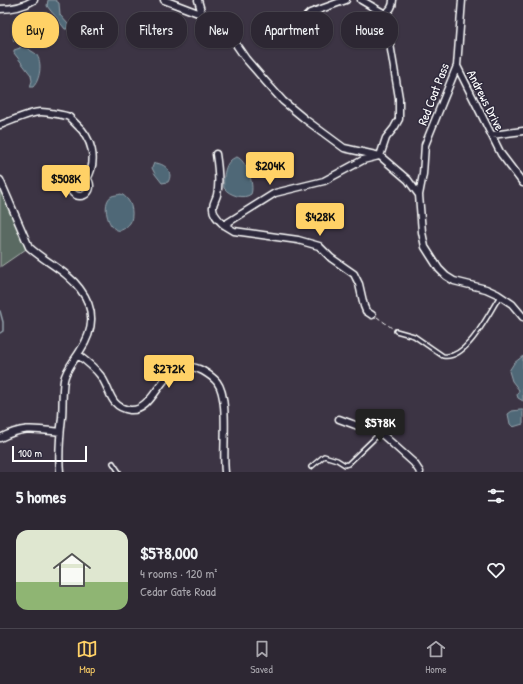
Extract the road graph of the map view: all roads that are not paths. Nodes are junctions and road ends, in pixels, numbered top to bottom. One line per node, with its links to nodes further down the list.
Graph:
1 (34, 0): 8 (street)
2 (164, 0): 9 (street)
3 (198, 0): 10 (street)
4 (346, 0): 11 (street)
5 (361, 0): 12 (street)
6 (393, 0): 13 (street)
7 (462, 0): 16 (street, Red Coat Pass)
8 (0, 9)
9 (197, 12)
10 (201, 12)
11 (313, 12)
12 (382, 12)
13 (388, 12)
14 (238, 48): 21 (street)
15 (391, 48): 21 (street)
16 (457, 66): 19 (street, Andrews Drive); 25 (street, Red Coat Pass)
17 (0, 125): 22 (street)
18 (523, 132): 19 (street)
19 (492, 135): 24 (street, Andrews Drive)
20 (216, 154): 26 (street)
21 (380, 156): 25 (street); 26 (street)
22 (87, 179)
23 (0, 180): 31 (street)
24 (523, 183)
25 (419, 195): 27 (street, Red Coat Pass)
26 (224, 225): 28 (street)
27 (500, 296): 29 (street, Red Coat Pass); 30 (lane)
28 (372, 315)
29 (523, 317)
30 (396, 331)
31 (78, 355): 33 (street); 40 (street)
32 (338, 419): 34 (street)
33 (60, 432): 35 (street); 38 (street)
34 (380, 433): 37 (lane); 41 (street)
35 (0, 438)
36 (113, 463): 39 (lane)
37 (311, 467)
38 (60, 472)
39 (119, 472)
40 (225, 472)
41 (420, 472)

